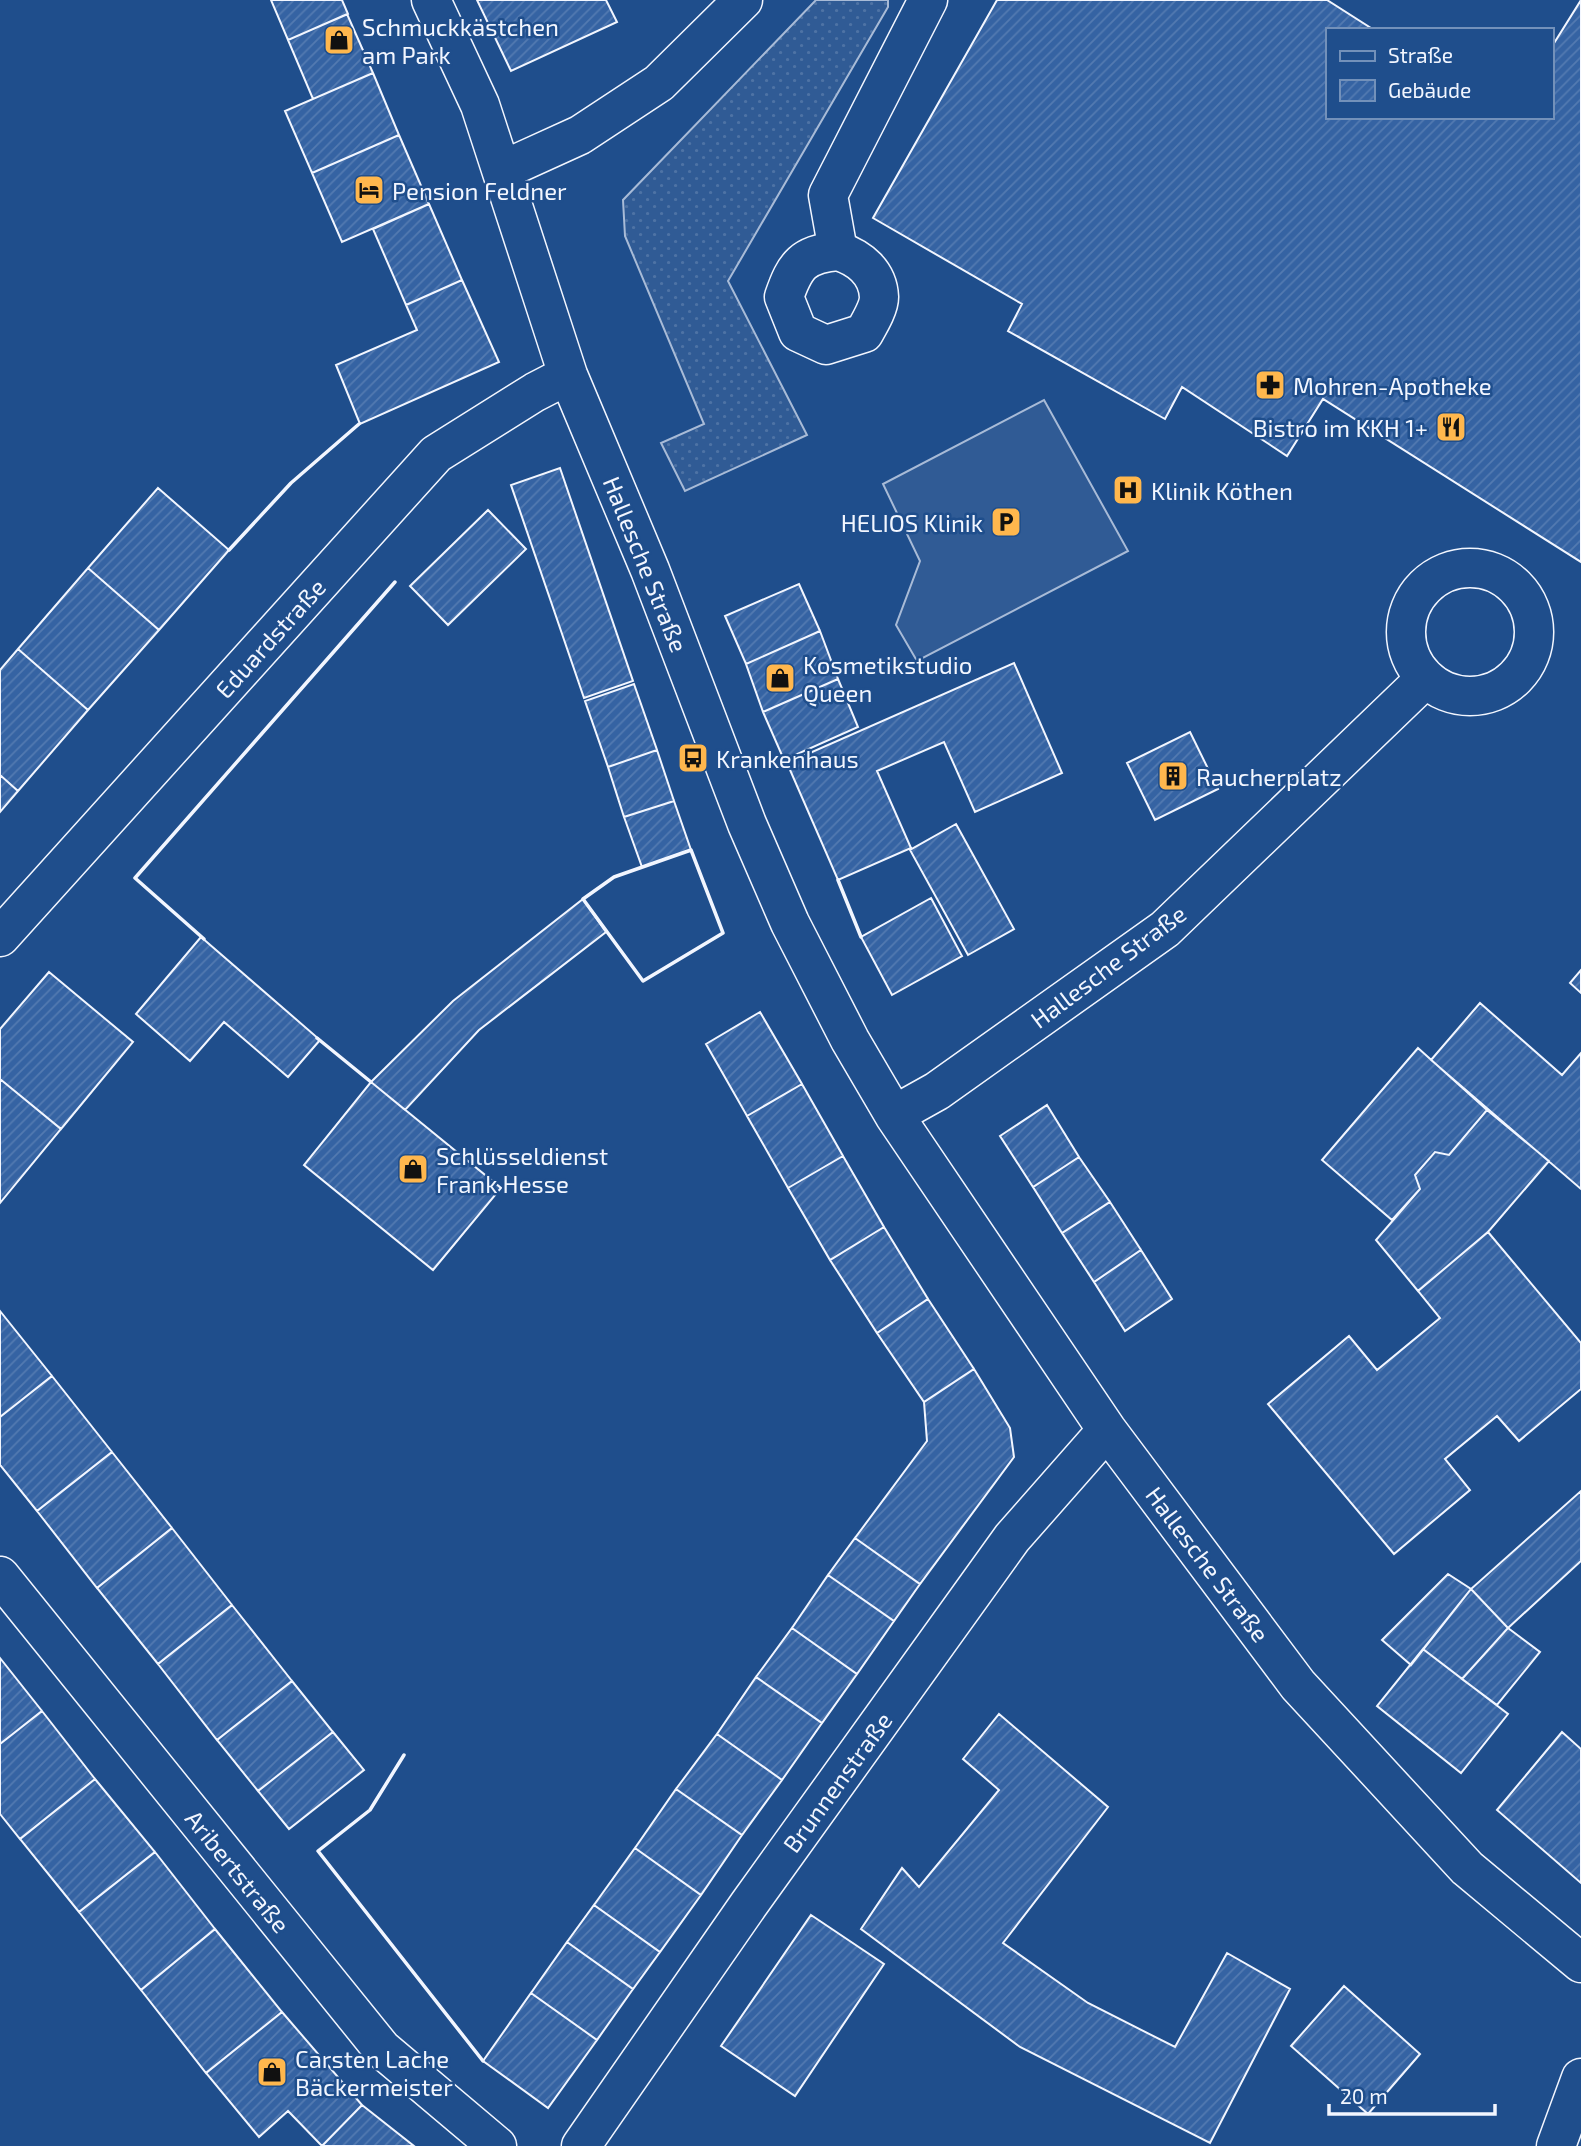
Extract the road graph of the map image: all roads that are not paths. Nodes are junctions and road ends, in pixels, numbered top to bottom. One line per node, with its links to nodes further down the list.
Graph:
1 (430, 0): 4 (street, Hallesche Straße)
2 (743, 0): 4 (street)
3 (928, 0): 5 (street)
4 (503, 170): 6 (street, Hallesche Straße)
5 (838, 251)
6 (568, 375): 8 (street, Eduardstraße); 9 (street, Hallesche Straße)
7 (1425, 679): 9 (street, Hallesche Straße)
8 (0, 937)
9 (894, 1115): 10 (street, Hallesche Straße)
10 (1107, 1430): 12 (street, Hallesche Straße); 15 (street, Brunnenstraße)
11 (0, 1576): 14 (street, Aribertstraße)
12 (1581, 1963)
13 (1581, 2078): 16 (street)
14 (497, 2146)
15 (581, 2146)
16 (1556, 2146)

